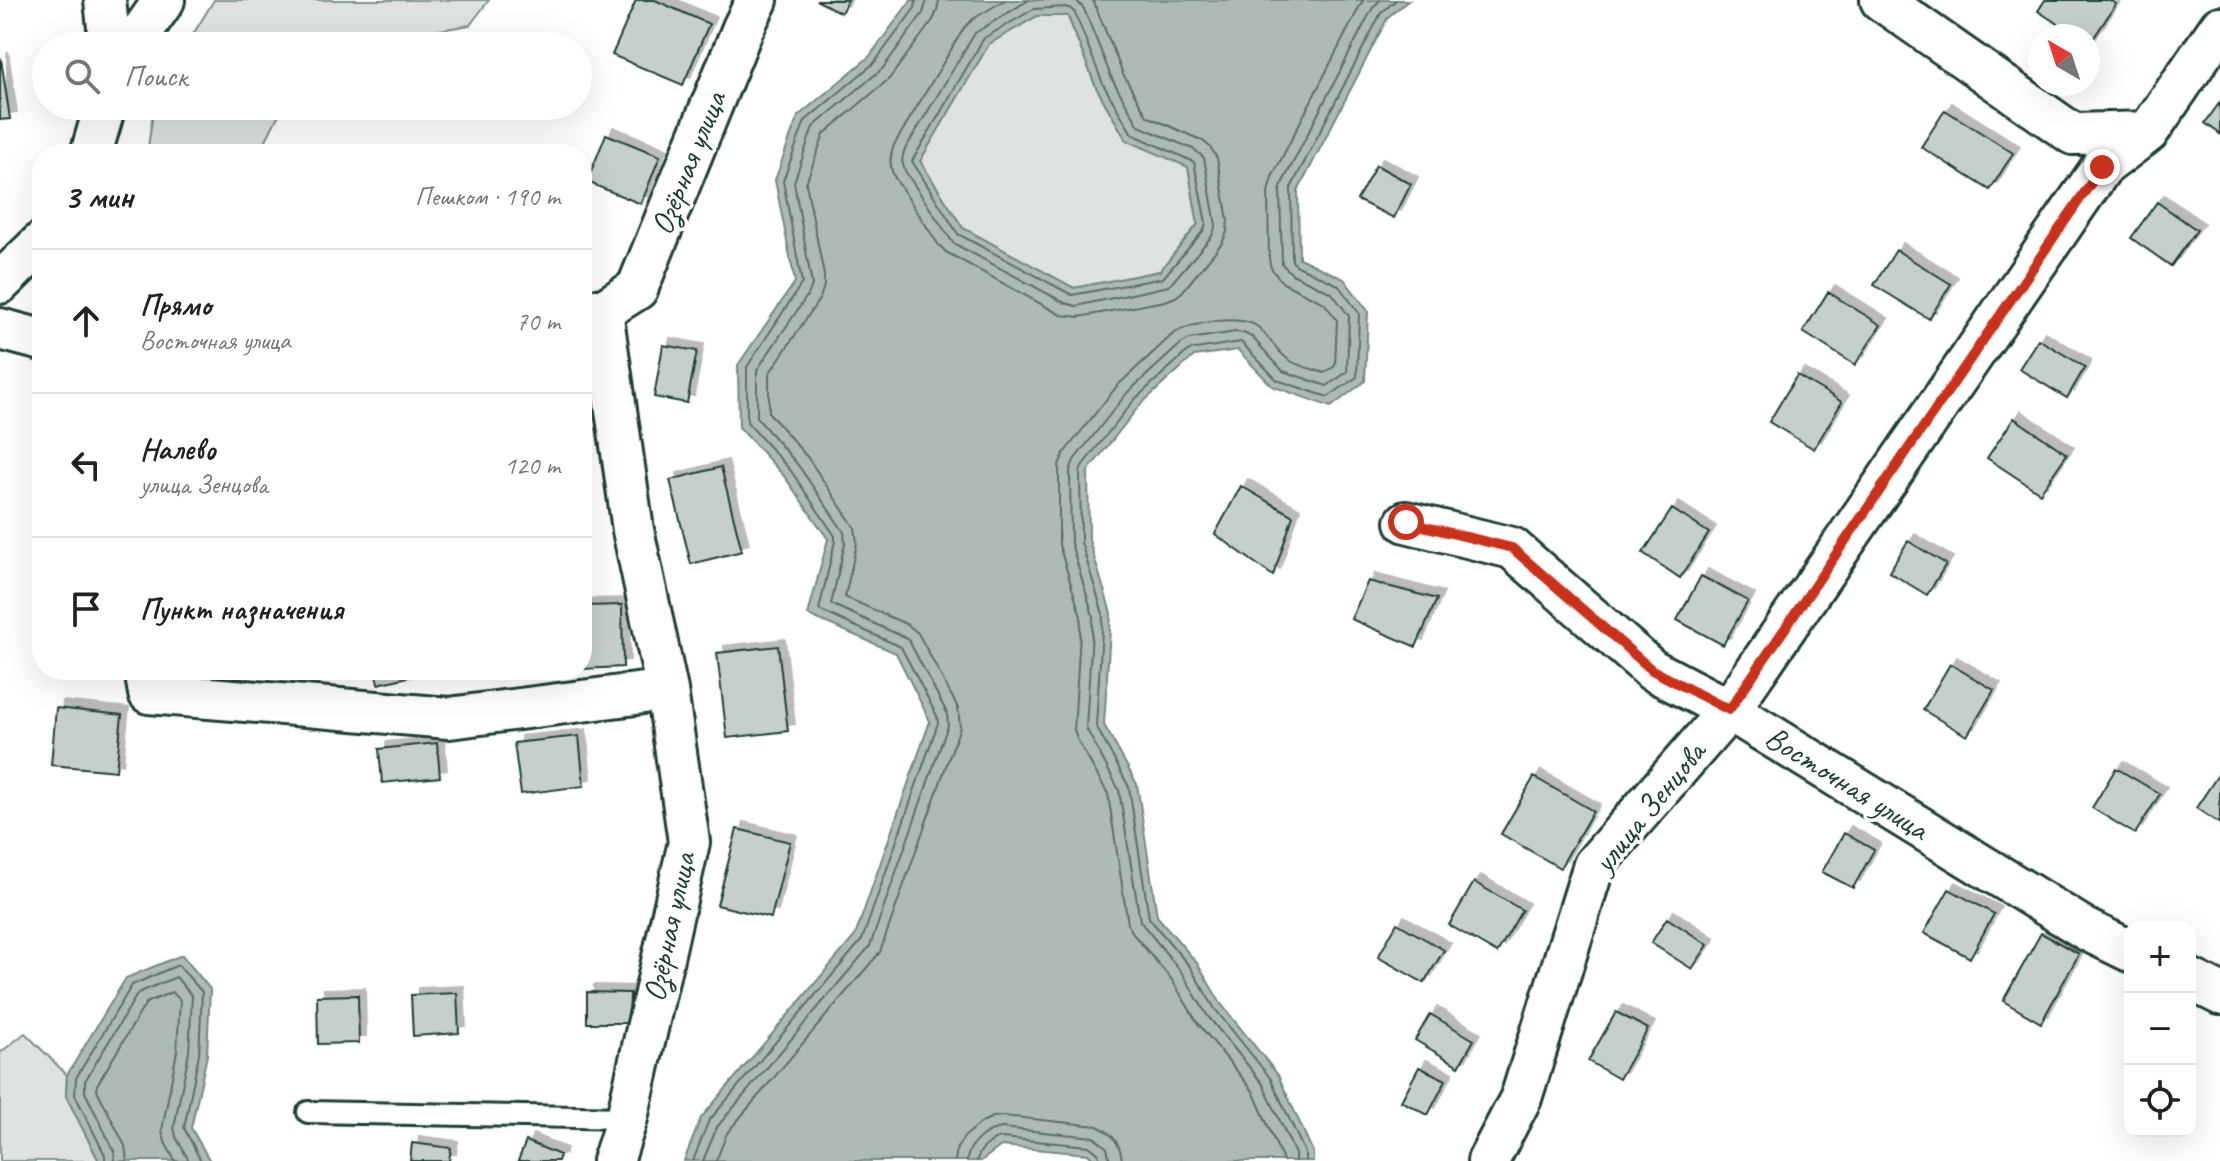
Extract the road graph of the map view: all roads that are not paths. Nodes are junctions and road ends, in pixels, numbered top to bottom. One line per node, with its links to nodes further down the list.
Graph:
1 (105, 0): 6 (street)
2 (164, 0): 7 (street)
3 (757, 0): 13 (street, Озёрная улица)
4 (1881, 0): 9 (street)
5 (2220, 27): 9 (street, улица Зенцова)
6 (108, 32)
7 (142, 32)
8 (101, 120): 10 (street)
9 (2148, 132): 19 (street, улица Зенцова)
10 (94, 144)
11 (32, 252): 12 (street)
12 (0, 283)
13 (592, 309): 18 (street, Озёрная улица)
14 (0, 329): 15 (street)
15 (32, 337)
16 (1406, 522): 19 (street, Восточная улица)
17 (147, 680): 18 (street)
18 (667, 690): 24 (street, Озёрная улица)
19 (1729, 710): 20 (street, Восточная улица); 26 (street, улица Зенцова)
20 (2124, 948)
21 (2196, 982): 22 (street)
22 (2220, 994)
23 (308, 1112): 24 (lane)
24 (627, 1118): 25 (street, Озёрная улица)
25 (613, 1161)
26 (1488, 1161)

